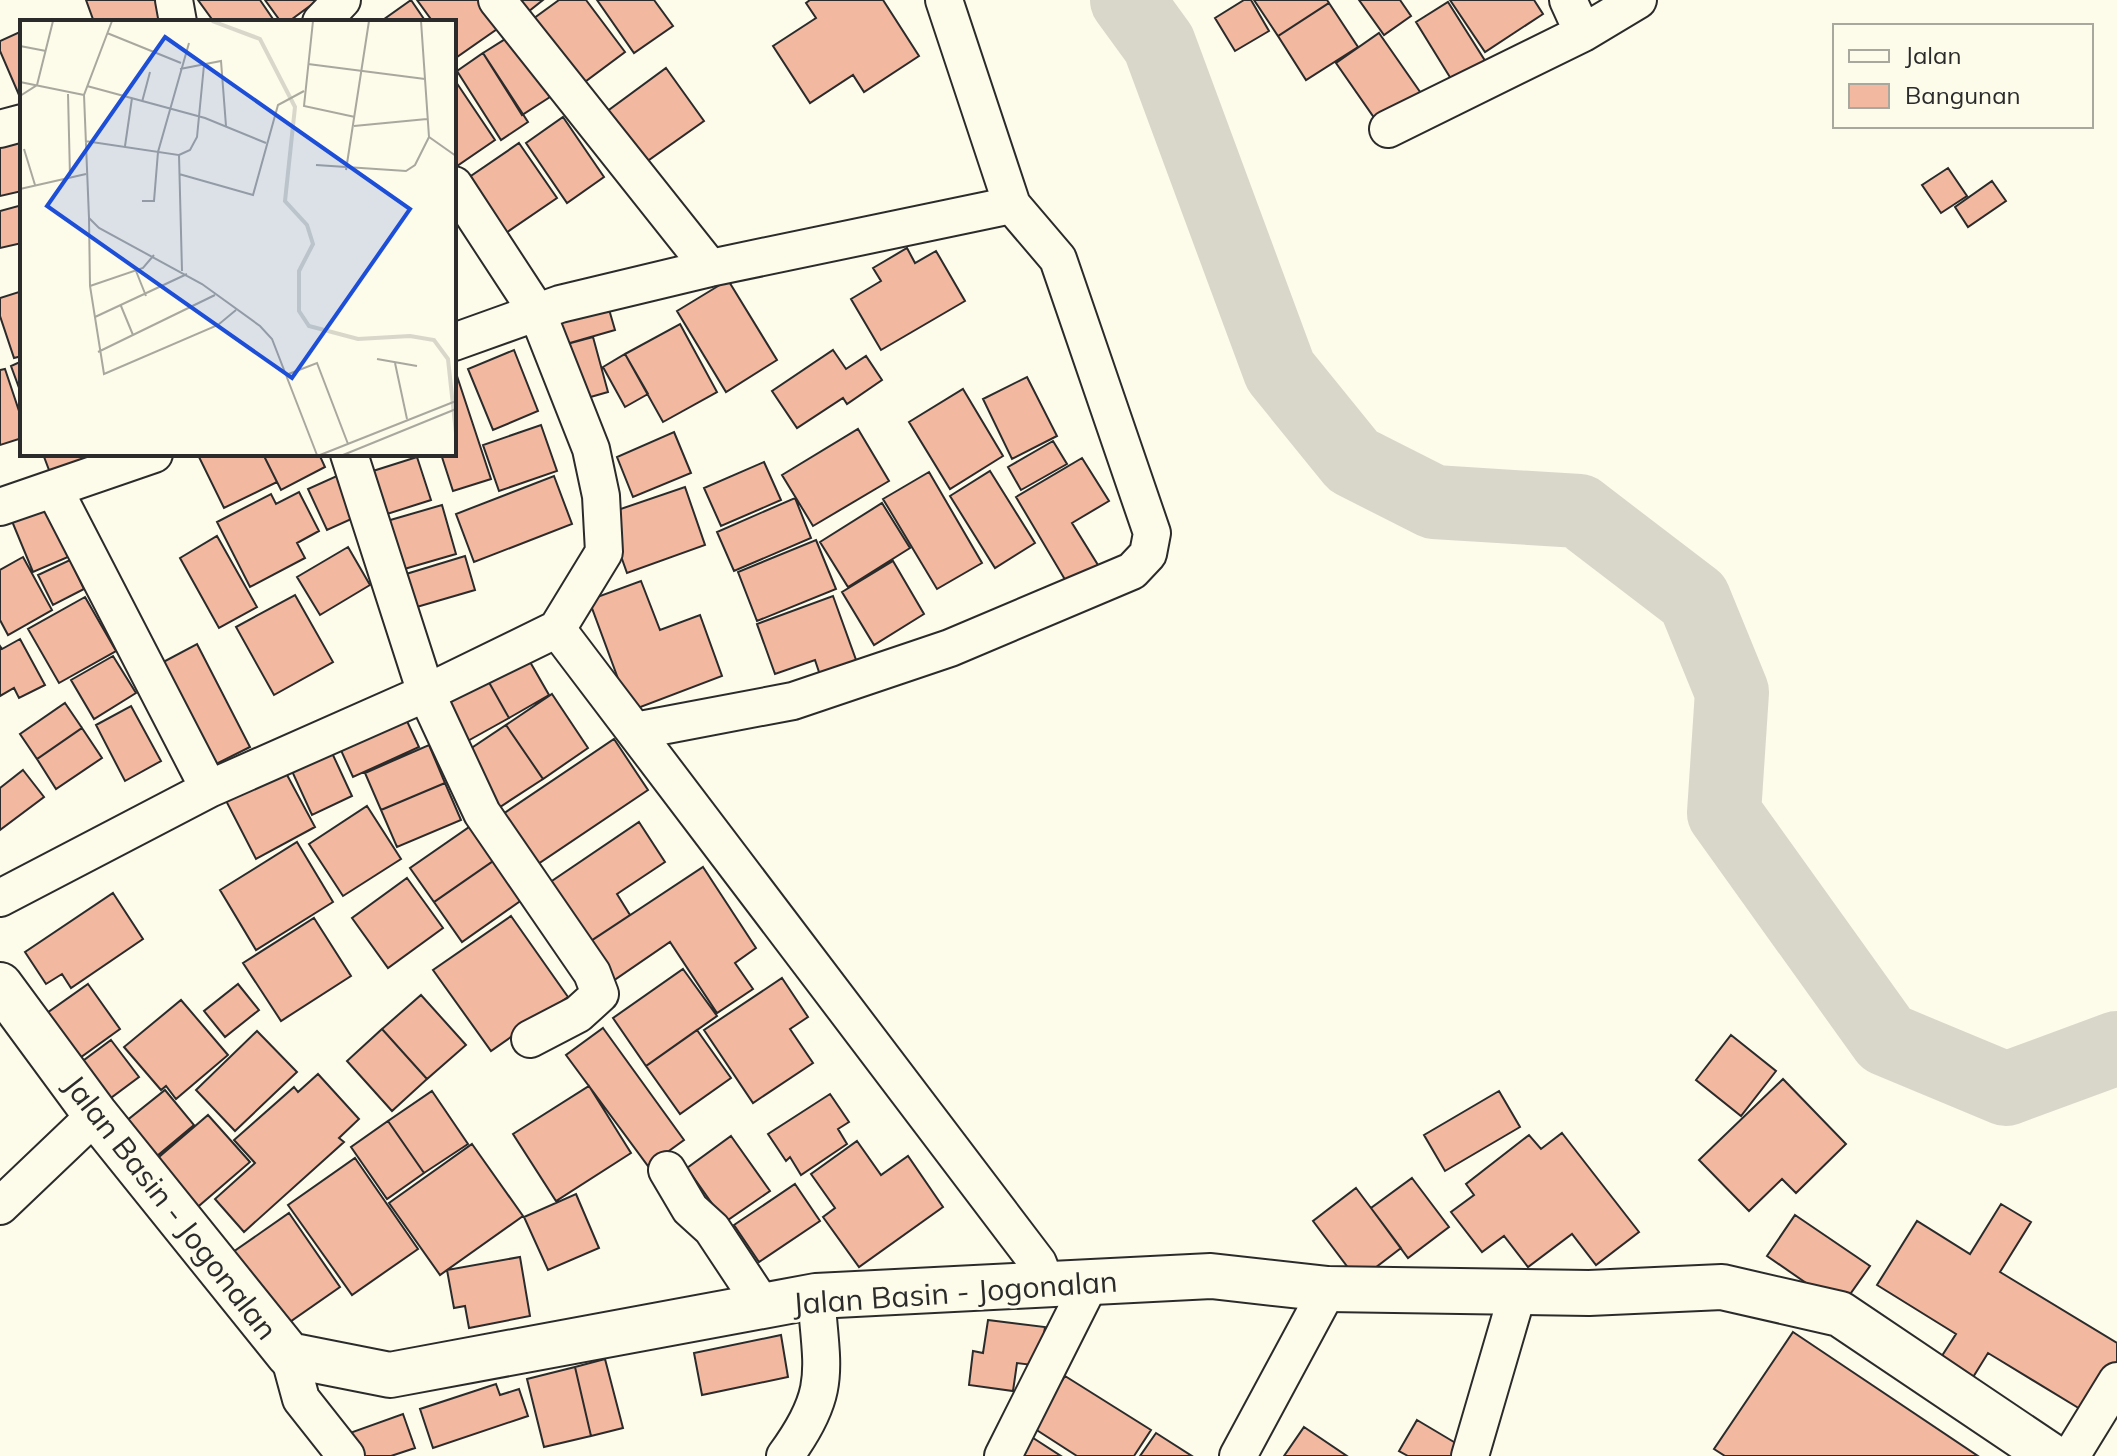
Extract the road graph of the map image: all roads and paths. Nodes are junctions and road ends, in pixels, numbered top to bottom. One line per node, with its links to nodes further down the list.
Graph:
1 (174, 0): 6 (street)
2 (497, 0): 13 (street)
3 (944, 0): 12 (street)
4 (1568, 0): 7 (street)
5 (1638, 0): 7 (street)
6 (178, 20)
7 (1583, 33): 10 (street)
8 (20, 124): 9 (street)
9 (0, 129)
10 (1388, 129)
11 (456, 188): 14 (street)
12 (1012, 205): 13 (street); 22 (street)
13 (710, 268): 14 (street)
14 (537, 312): 15 (street); 20 (street)
15 (456, 341)
16 (350, 456): 21 (street)
17 (136, 457): 18 (street)
18 (54, 489): 19 (street); 23 (street)
19 (0, 507)
20 (557, 629): 21 (street); 22 (street)
21 (426, 693): 23 (street); 26 (street)
22 (635, 731): 30 (street)
23 (209, 789): 24 (street)
24 (0, 898)
25 (0, 985): 36 (main road, Jalan Basin - Jogonalan)
26 (530, 1039)
27 (84, 1126): 29 (street)
28 (667, 1170): 35 (street)
29 (11, 1185)
30 (1042, 1274): 31 (main road, Jalan Basin - Jogonalan); 34 (main road, Jalan Basin - Jogonalan)
31 (1090, 1283): 32 (main road, Jalan Basin - Jogonalan); 40 (street)
32 (1328, 1289): 33 (main road, Jalan Basin - Jogonalan); 41 (street)
33 (1518, 1292): 42 (street); 43 (main road, Jalan Basin - Jogonalan)
34 (816, 1296): 35 (main road, Jalan Basin - Jogonalan); 39 (street)
35 (763, 1306): 36 (main road, Jalan Basin - Jogonalan)
36 (289, 1355): 38 (street)
37 (2117, 1381): 44 (street)
38 (346, 1456)
39 (785, 1456)
40 (1003, 1456)
41 (1238, 1456)
42 (1470, 1456)
43 (2051, 1456)
44 (2071, 1456)

